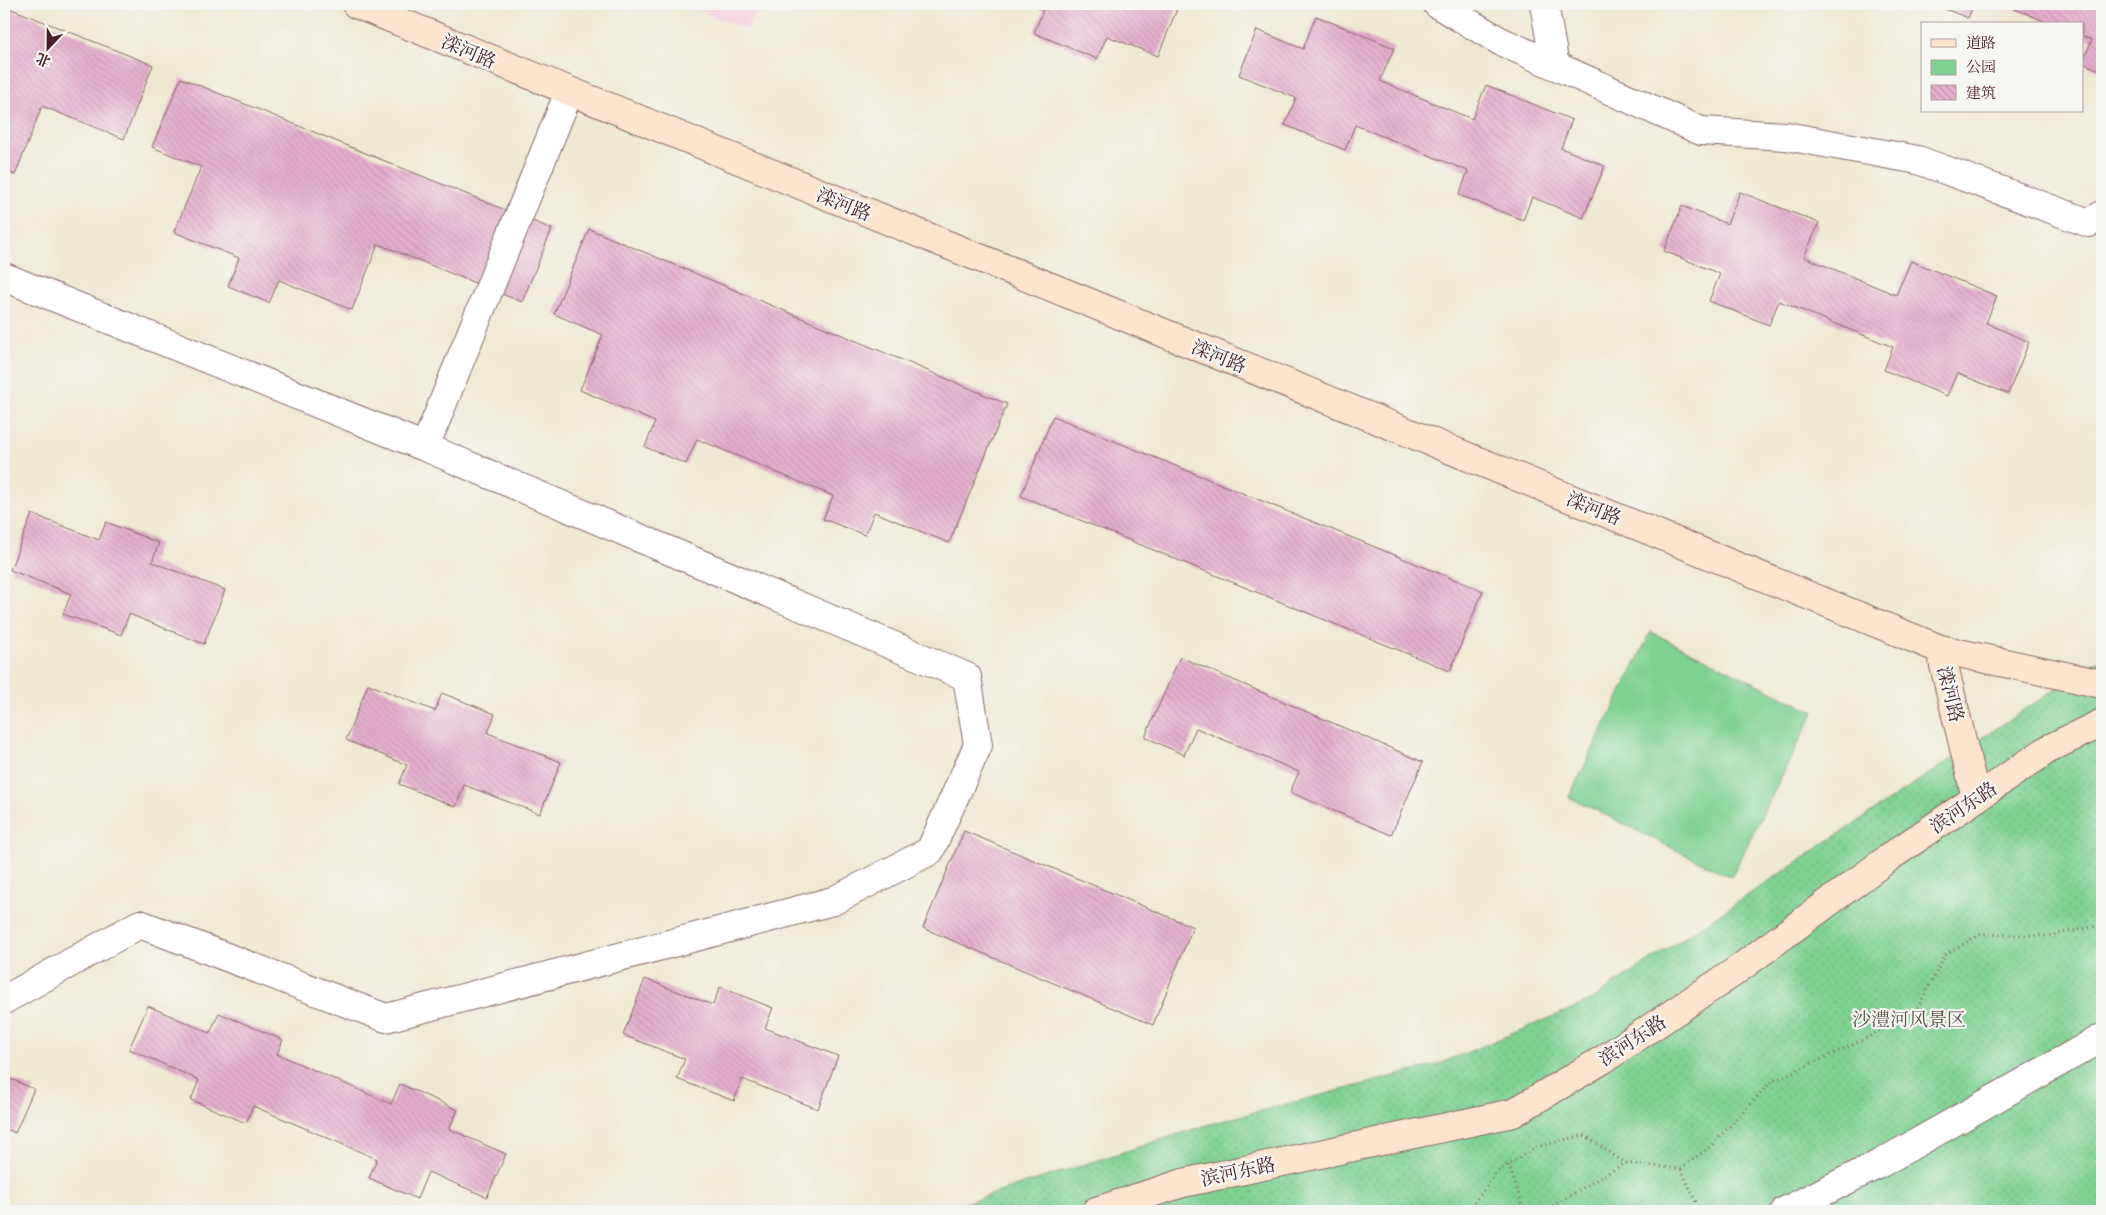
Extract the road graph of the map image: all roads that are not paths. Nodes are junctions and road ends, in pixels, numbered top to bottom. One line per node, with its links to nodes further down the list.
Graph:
1 (356, 4): 5 (street, 滦河路)
2 (1437, 4): 4 (street)
3 (1544, 4): 4 (street)
4 (1555, 66): 6 (street)
5 (569, 92): 8 (street); 9 (street, 滦河路)
6 (2102, 215)
7 (4, 277): 8 (street)
8 (425, 447): 13 (street)
9 (1940, 649): 10 (street); 12 (street, 滦河路)
10 (2102, 684)
11 (2102, 723): 12 (street, 滨河东路)
12 (1976, 798): 15 (street, 滨河东路)
13 (4, 1000)
14 (2102, 1038): 16 (street)
15 (1096, 1211)
16 (1785, 1211)

